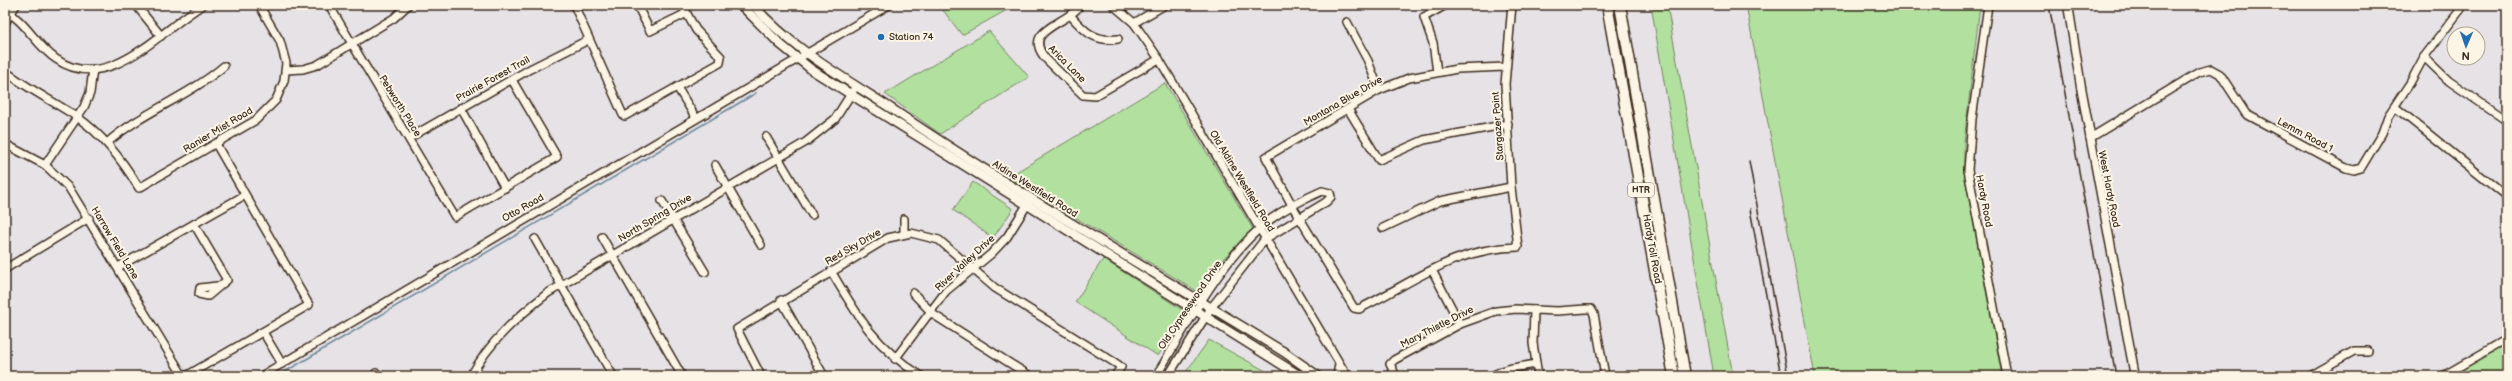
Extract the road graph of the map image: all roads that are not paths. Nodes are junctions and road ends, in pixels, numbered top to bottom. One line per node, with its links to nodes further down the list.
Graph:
1 (16, 5): 25 (street)
2 (136, 5): 30 (street)
3 (203, 5): 30 (street)
4 (259, 5): 41 (street)
5 (329, 5): 33 (street, Pebworth Place)
6 (408, 5): 33 (street)
7 (573, 5): 32 (street)
8 (637, 5): 24 (street)
9 (682, 5): 24 (street)
10 (742, 5): 36 (main road, Aldine Westfield Road)
11 (753, 5): 34 (main road, Aldine Westfield Road)
12 (889, 5): 34 (street)
13 (1080, 5): 26 (street, Arica Lane)
14 (1113, 5): 29 (street, Old Aldine Westfield Road)
15 (1165, 5): 29 (street)
16 (1512, 5): 39 (street, Stargazer Point)
17 (1607, 5): 139 (highway, Hardy Toll Road / HTR)
18 (1620, 5): 140 (highway, Hardy Toll Road / HTR)
19 (1988, 5): 141 (street, Hardy Road)
20 (2068, 5): 59 (main road, West Hardy Road)
21 (2464, 5): 35 (street, Lemm Road 1)
22 (1444, 6): 43 (street)
23 (5, 10): 25 (street)
24 (687, 13): 46 (street)
25 (12, 14): 27 (street); 40 (street)
26 (1071, 16): 31 (street); 37 (street, Arica Lane)
27 (5, 22)
28 (1347, 22): 47 (street)
29 (1134, 23): 37 (street, Old Aldine Westfield Road)
30 (161, 36): 40 (street)
31 (1118, 39)
32 (588, 40): 44 (street, Prairie Forest Trail); 46 (street)
33 (351, 44): 41 (street); 58 (street, Pebworth Place)
34 (807, 53): 36 (street); 45 (main road, Aldine Westfield Road)
35 (2424, 57): 49 (street, Lemm Road 1); 54 (street)
36 (797, 59): 48 (main road, Aldine Westfield Road); 53 (street, Otto Road)
37 (1159, 59): 82 (street, Old Aldine Westfield Road)
38 (224, 66): 61 (street)
39 (1505, 67): 43 (street, Montana Blue Drive); 55 (street, Stargazer Point)
40 (93, 70): 52 (street)
41 (286, 70): 62 (street, Ranier Mist Road)
42 (5, 71): 52 (street)
43 (1437, 72): 47 (street, Montana Blue Drive)
44 (512, 80): 50 (street, Prairie Forest Trail); 68 (street)
45 (856, 86): 48 (street, North Spring Drive); 56 (main road, Aldine Westfield Road)
46 (677, 87): 53 (street)
47 (1379, 90): 51 (street, Montana Blue Drive)
48 (850, 95): 56 (main road, Aldine Westfield Road); 63 (street, North Spring Drive)
49 (2395, 107): 59 (street, Lemm Road 1); 70 (street)
50 (461, 108): 58 (street, Prairie Forest Trail); 68 (street)
51 (1348, 109): 55 (street); 73 (street, Montana Blue Drive)
52 (78, 118): 61 (street); 64 (street)
53 (696, 118): 115 (street, Otto Road)
54 (2507, 121)
55 (1508, 124): 67 (street, Stargazer Point)
56 (923, 136): 72 (main road, Aldine Westfield Road)
57 (766, 137): 63 (street)
58 (409, 138): 68 (street, Pebworth Place)
59 (2090, 138): 142 (main road, West Hardy Road)
60 (5, 144): 64 (street, Harrow Field Lane)
61 (107, 144): 62 (street, Ranier Mist Road)
62 (216, 144): 69 (street)
63 (778, 157): 66 (street, North Spring Drive); 74 (street)
64 (45, 165): 75 (street, Harrow Field Lane)
65 (715, 165): 66 (street)
66 (727, 187): 77 (street, North Spring Drive); 88 (street)
67 (1511, 187): 80 (street); 95 (street, Stargazer Point)
68 (505, 188)
69 (245, 195): 79 (street); 109 (street)
70 (2507, 197)
71 (662, 201): 77 (street)
72 (1029, 202): 81 (main road, Aldine Westfield Road); 85 (main road, Aldine Westfield Road); 93 (street, River Valley Drive)
73 (1293, 207): 76 (street); 76 (street, Old Cypresswood Drive); 82 (street, Old Cypresswood Drive)
74 (812, 215)
75 (89, 218): 91 (street, Harrow Field Lane); 92 (street)
76 (1300, 218): 87 (street); 95 (street)
77 (673, 219): 89 (street, North Spring Drive); 97 (street)
78 (904, 219): 83 (street)
79 (194, 224): 91 (street); 99 (street)
80 (1383, 228)
81 (1083, 230): 85 (main road); 90 (main road, Aldine Westfield Road)
82 (1259, 230): 87 (street, Old Aldine Westfield Road); 102 (street, Old Cypresswood Drive)
83 (904, 234): 93 (street, Red Sky Drive); 96 (street, Red Sky Drive)
84 (602, 237): 89 (street)
85 (1078, 237): 94 (main road, Aldine Westfield Road)
86 (535, 239): 98 (street)
87 (1265, 239): 103 (street, Old Cypresswood Drive); 116 (street, Old Aldine Westfield Road)
88 (761, 245)
89 (612, 255): 98 (street, North Spring Drive); 123 (street)
90 (1135, 262): 94 (main road); 102 (main road, Aldine Westfield Road)
91 (118, 267): 118 (street, Harrow Field Lane)
92 (5, 268)
93 (971, 269): 106 (street, River Valley Drive); 128 (street, Red Sky Drive)
94 (1130, 270): 105 (main road, Aldine Westfield Road)
95 (1432, 270): 108 (street)
96 (831, 271): 101 (street, Red Sky Drive); 113 (street)
97 (705, 272)
98 (562, 285): 121 (street, North Spring Drive); 122 (street)
99 (217, 286)
100 (913, 293): 106 (street)
101 (781, 300): 124 (street, Red Sky Drive); 125 (street)
102 (1202, 302): 103 (main road, Aldine Westfield Road); 105 (street, Old Cypresswood Drive)
103 (1211, 308): 107 (street, Old Cypresswood Drive); 112 (main road, Aldine Westfield Road)
104 (1534, 310): 108 (street, Mary Thistle Drive); 117 (street); 138 (street, Mary Thistle Drive)
105 (1196, 311): 107 (main road, Aldine Westfield Road); 129 (street, Old Cypresswood Drive)
106 (931, 312): 113 (street, River Valley Drive); 127 (street)
107 (1205, 317): 114 (main road, Aldine Westfield Road); 130 (street, Old Cypresswood Drive)
108 (1460, 324): 135 (street, Mary Thistle Drive)
109 (263, 332): 115 (street); 119 (street)
110 (2507, 339): 144 (street)
111 (2368, 351): 143 (street)
112 (1284, 352): 114 (main road); 132 (main road, Aldine Westfield Road)
113 (895, 359): 126 (street)
114 (1277, 361): 131 (main road, Aldine Westfield Road)
115 (282, 364): 120 (street, Otto Road)
116 (1339, 364): 133 (street); 134 (street, Old Aldine Westfield Road)
117 (1536, 364): 136 (street); 137 (street)
118 (183, 376)
119 (186, 376)
120 (261, 376)
121 (471, 376)
122 (613, 376)
123 (682, 376)
124 (761, 376)
125 (824, 376)
126 (921, 376)
127 (1030, 376)
128 (1115, 376)
129 (1156, 376)
130 (1168, 376)
131 (1300, 376)
132 (1318, 376)
133 (1337, 376)
134 (1348, 376)
135 (1396, 376)
136 (1491, 376)
137 (1538, 376)
138 (1605, 376)
139 (1674, 376)
140 (1685, 376)
141 (2007, 376)
142 (2135, 376)
143 (2310, 376)
144 (2443, 376)

